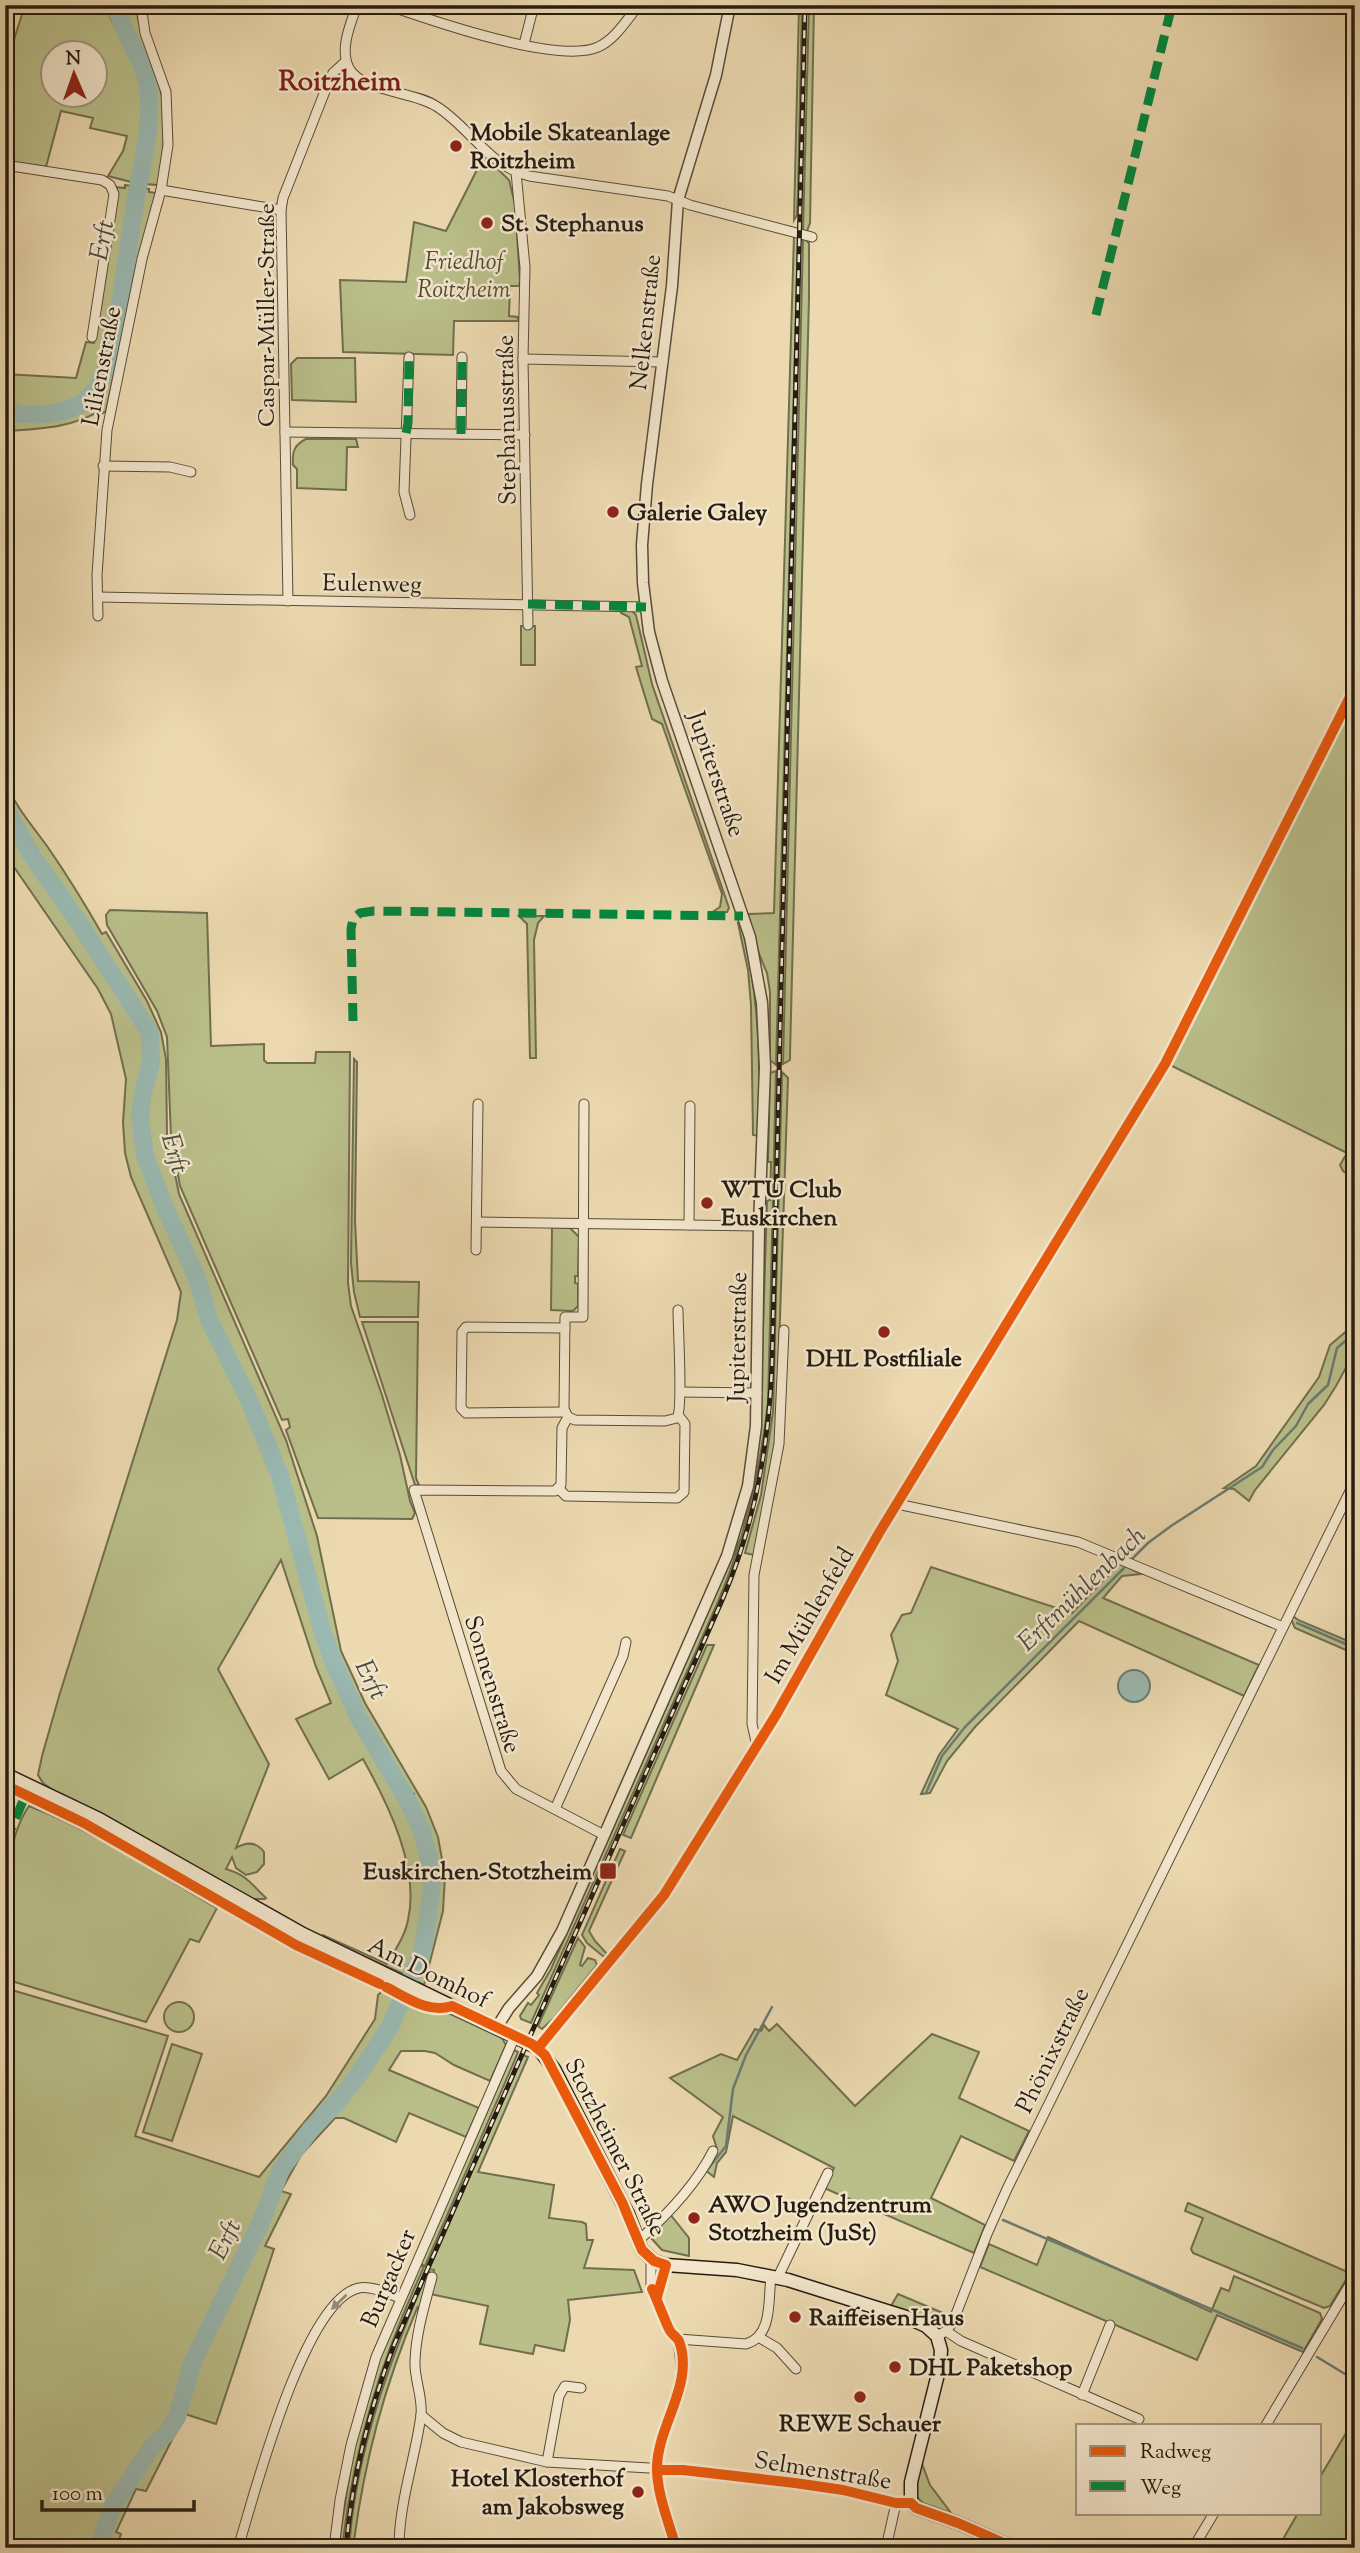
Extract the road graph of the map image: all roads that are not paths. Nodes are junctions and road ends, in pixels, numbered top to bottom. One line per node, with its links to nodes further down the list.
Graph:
1 (141, 5): 11 (street, Lilienstraße)
2 (357, 5): 8 (street, Caspar-Müller-Straße)
3 (387, 5): 7 (street)
4 (534, 5): 7 (street)
5 (639, 5): 7 (street)
6 (730, 5): 12 (street, Nelkenstraße)
7 (524, 44)
8 (346, 61): 10 (street); 13 (street, Caspar-Müller-Straße)
9 (5, 165): 15 (street)
10 (516, 172): 12 (street); 18 (street, Stephanusstraße)
11 (162, 190): 13 (street); 24 (street, Lilienstraße)
12 (678, 200): 14 (street); 19 (street, Nelkenstraße)
13 (281, 209): 20 (street, Caspar-Müller-Straße)
14 (812, 237)
15 (92, 337)
16 (408, 357): 21 (street)
17 (462, 358): 22 (street)
18 (523, 359): 19 (street); 23 (street, Stephanusstraße)
19 (663, 362): 30 (street, Nelkenstraße)
20 (285, 432): 21 (street); 28 (street, Caspar-Müller-Straße)
21 (406, 433): 22 (street); 26 (street)
22 (461, 435): 23 (street)
23 (525, 435): 29 (street, Stephanusstraße)
24 (103, 466): 25 (street); 27 (street, Lilienstraße)
25 (191, 472)
26 (410, 515)
27 (98, 597): 28 (street, Eulenweg); 31 (street, Lilienstraße)
28 (288, 601): 29 (street, Eulenweg)
29 (528, 604): 30 (street, Eulenweg); 32 (street, Stephanusstraße)
30 (646, 607): 39 (street, Jupiterstraße)
31 (98, 616)
32 (528, 625)
33 (478, 1104): 36 (street)
34 (584, 1104): 37 (street)
35 (690, 1106): 38 (street)
36 (477, 1222): 37 (street); 40 (street)
37 (583, 1224): 38 (street); 42 (street)
38 (689, 1225): 39 (street)
39 (759, 1226): 45 (street, Jupiterstraße)
40 (476, 1250)
41 (678, 1310): 44 (street)
42 (565, 1328): 46 (street); 46 (street)
43 (784, 1329): 52 (street)
44 (681, 1392): 45 (street); 47 (street)
45 (757, 1393): 55 (street, Jupiterstraße)
46 (566, 1415): 47 (street); 49 (street)
47 (679, 1416): 49 (street)
48 (1355, 1481): 50 (street, Phönixstraße)
49 (558, 1488): 54 (street, Sonnenstraße)
50 (1283, 1627): 52 (street, Im Mühlenfeld); 69 (street, Phönixstraße)
51 (626, 1642): 54 (street)
52 (757, 1746): 58 (street, Im Mühlenfeld)
53 (5, 1774): 56 (main road, Am Domhof)
54 (555, 1809): 55 (street, Sonnenstraße)
55 (604, 1835): 56 (street, Jupiterstraße)
56 (498, 2028): 57 (main road, Am Domhof)
57 (515, 2036): 58 (main road, Am Domhof); 67 (street, Burgacker)
58 (538, 2048): 61 (main road, Stotzheimer Straße)
59 (713, 2151): 61 (street)
60 (828, 2174): 65 (street)
61 (638, 2241): 62 (main road, Stotzheimer Straße)
62 (658, 2262): 65 (main road); 66 (street, Stotzheimer Straße); 66 (street, Stotzheimer Straße)
63 (1355, 2276): 77 (street)
64 (432, 2277): 75 (street)
65 (774, 2277): 69 (main road); 70 (street)
66 (657, 2297): 71 (street, Stotzheimer Straße)
67 (400, 2298): 83 (street, one-way to 83); 84 (street, Burgacker)
68 (1110, 2325): 74 (street)
69 (942, 2333): 74 (street); 81 (main road, Phönixstraße)
70 (760, 2338): 71 (street); 72 (street)
71 (678, 2339): 79 (street, Stotzheimer Straße)
72 (796, 2369)
73 (581, 2388): 78 (street)
74 (1082, 2395): 76 (street)
75 (421, 2414): 78 (street, Selmenstraße); 85 (street)
76 (1139, 2419)
77 (1267, 2424)
78 (547, 2462): 79 (street, Selmenstraße)
79 (657, 2470): 80 (street, Selmenstraße); 86 (street, Stotzheimer Straße)
80 (896, 2503): 81 (street, Selmenstraße); 87 (street)
81 (911, 2503): 88 (main road, Selmenstraße)
82 (1213, 2514): 89 (street)
83 (238, 2548)
84 (334, 2548)
85 (399, 2548)
86 (676, 2548)
87 (886, 2548)
88 (1016, 2548)
89 (1193, 2548)

